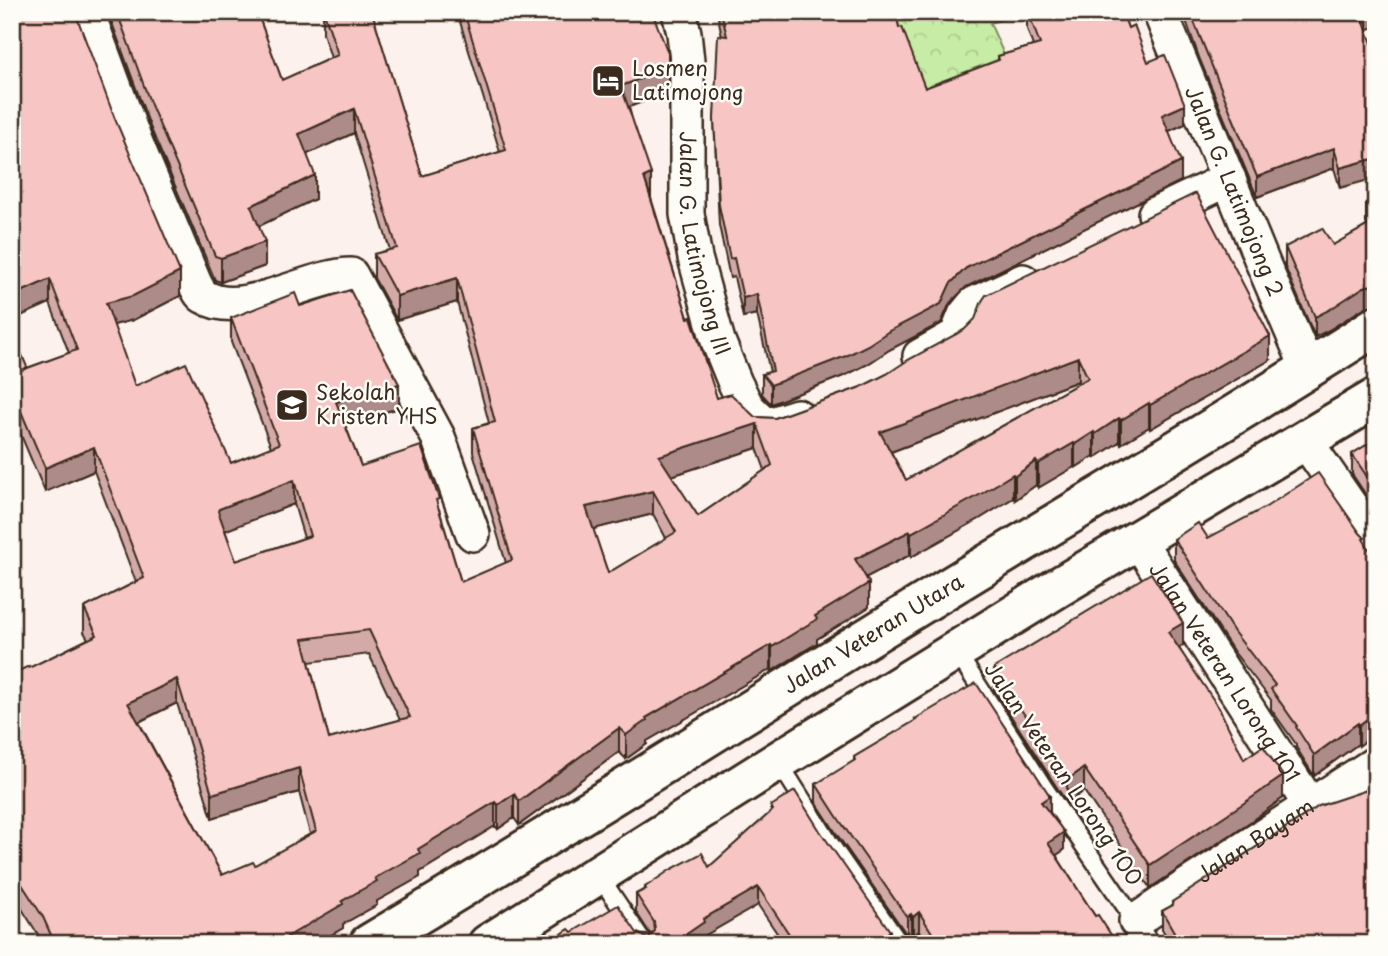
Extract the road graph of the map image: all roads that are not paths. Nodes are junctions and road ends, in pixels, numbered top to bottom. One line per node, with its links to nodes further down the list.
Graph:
1 (87, 12): 13 (street)
2 (679, 12): 11 (street, Jalan G. Latimojong III)
3 (1160, 12): 4 (street, Jalan G. Latimojong 2)
4 (1229, 179): 5 (street); 9 (street, Jalan G. Latimojong 2)
5 (1130, 227)
6 (1045, 270): 8 (street)
7 (1376, 326): 9 (highway, Jalan Veteran Utara)
8 (898, 367)
9 (1308, 369): 14 (highway, Jalan Veteran Utara)
10 (1376, 398): 12 (highway)
11 (830, 403)
12 (1304, 440): 15 (highway); 16 (street)
13 (473, 534)
14 (1035, 535): 17 (highway); 22 (highway, Jalan Veteran Utara)
15 (1138, 540): 17 (highway); 21 (street, Jalan Veteran Lorong 101)
16 (1376, 542)
17 (1062, 585): 18 (highway)
18 (956, 651): 19 (highway); 25 (lane, Jalan Veteran Lorong 100)
19 (778, 761): 23 (highway); 29 (lane)
20 (1376, 762): 21 (street, Jalan Bayam)
21 (1310, 805): 25 (street, Jalan Bayam)
22 (522, 853): 24 (highway); 26 (highway, Jalan Veteran Utara)
23 (598, 874): 24 (highway); 28 (lane)
24 (555, 902): 27 (highway)
25 (1140, 935)
26 (369, 944)
27 (488, 944)
28 (645, 944)
29 (900, 944)

